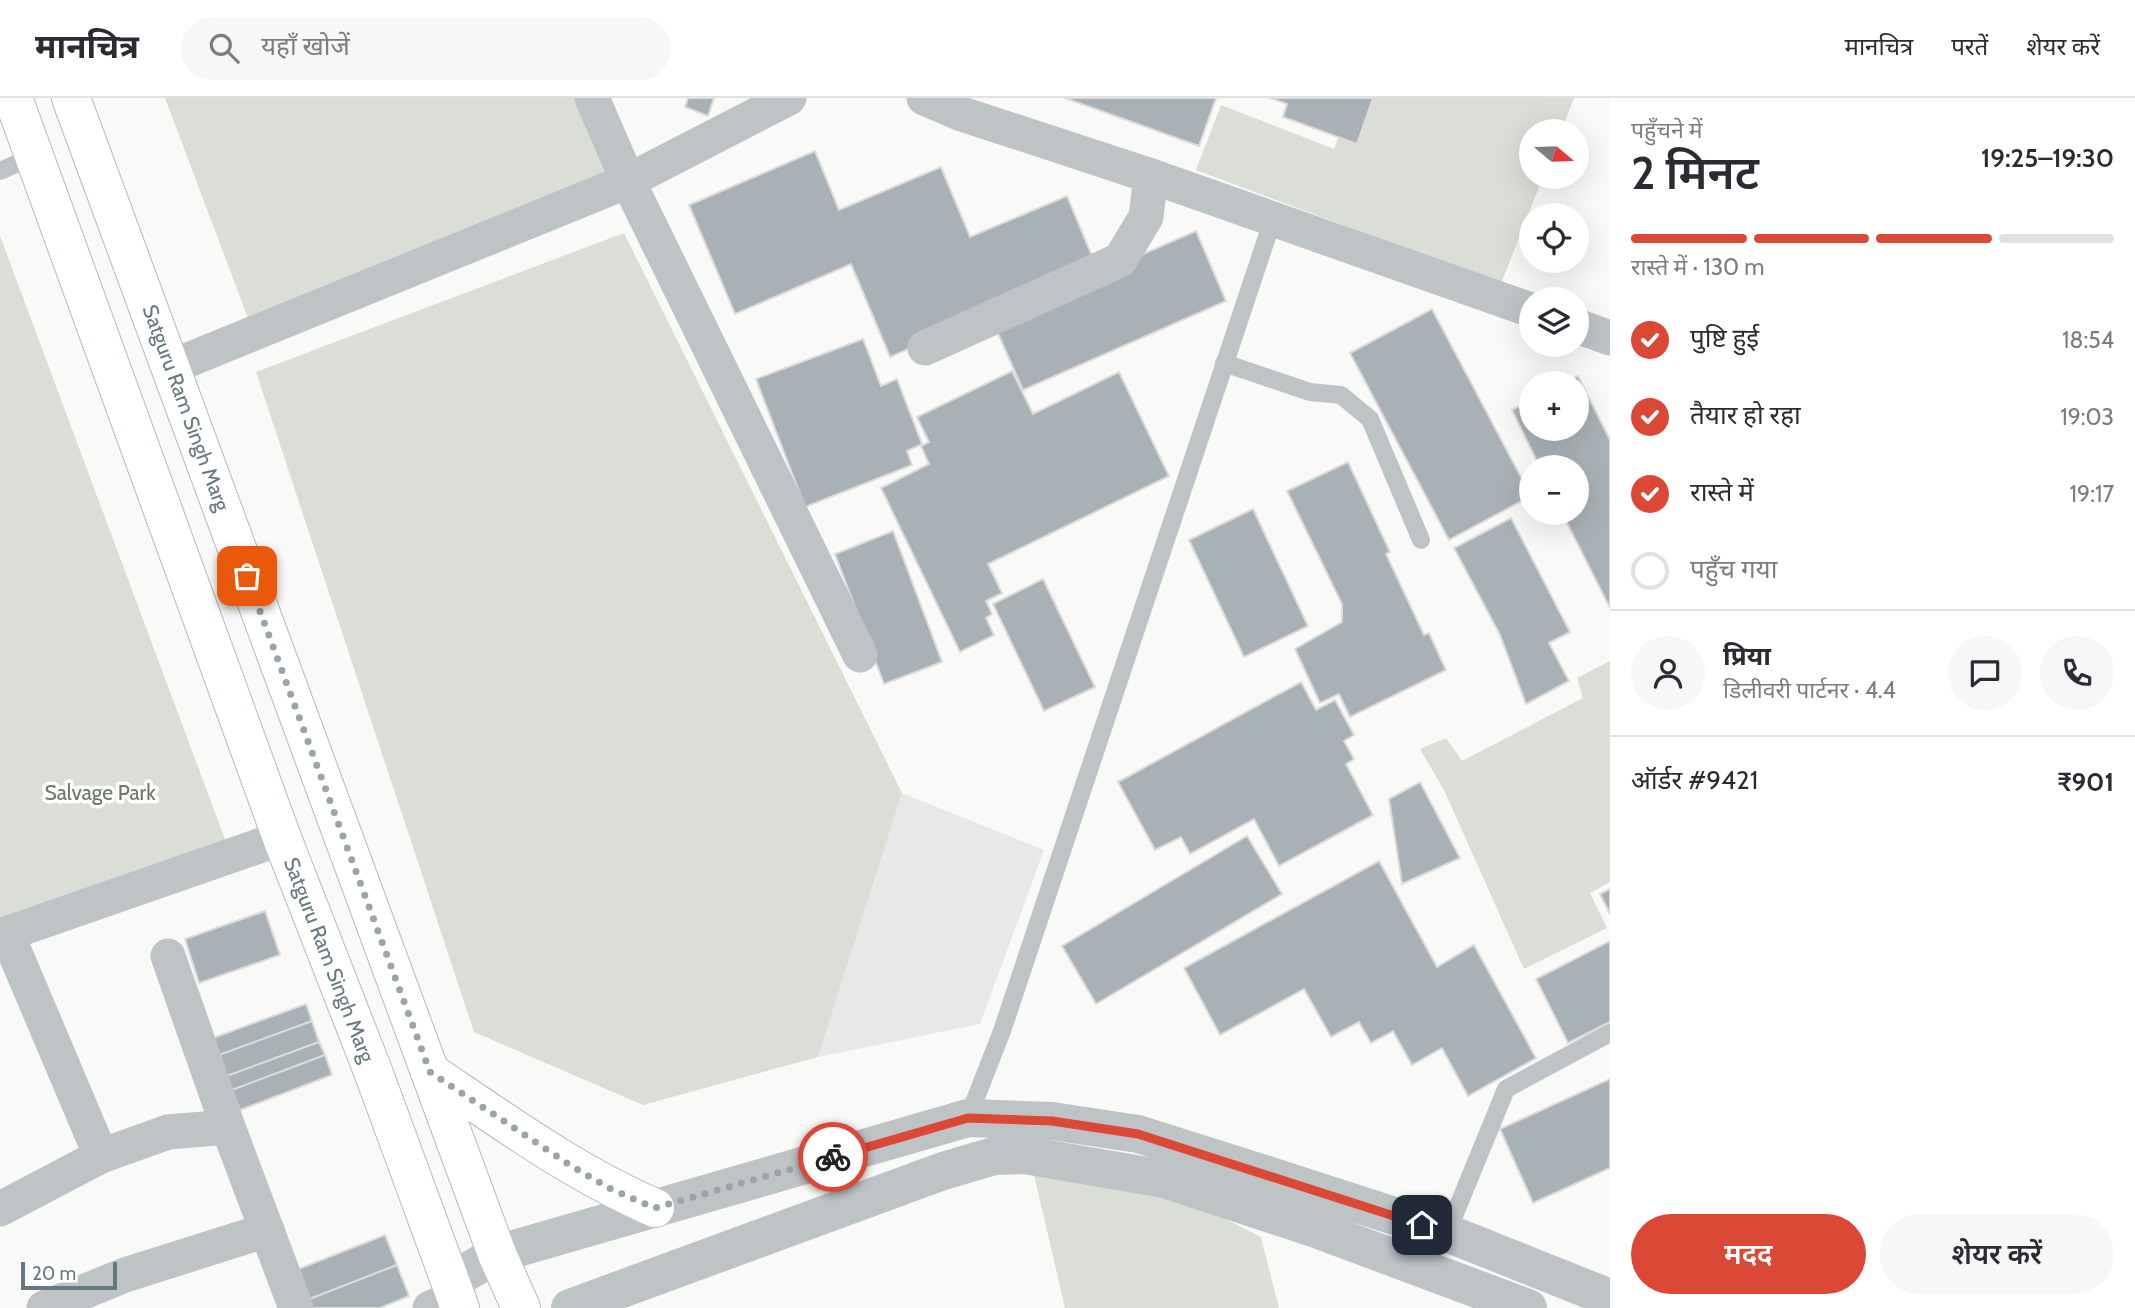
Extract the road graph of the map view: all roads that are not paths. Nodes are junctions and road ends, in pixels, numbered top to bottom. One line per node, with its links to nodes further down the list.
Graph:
1 (13, 98): 7 (main road, Satguru Ram Singh Marg)
2 (71, 98): 16 (main road, Satguru Ram Singh Marg)
3 (592, 98): 9 (street)
4 (789, 98): 9 (street)
5 (924, 98): 6 (street)
6 (961, 105): 8 (street)
7 (17, 163): 19 (main road, Satguru Ram Singh Marg)
8 (1150, 176): 10 (street); 14 (street)
9 (628, 181): 16 (street); 18 (street)
10 (1273, 219): 11 (street); 15 (lane)
11 (1519, 306)
12 (1589, 330): 13 (street)
13 (1610, 338)
14 (925, 348)
15 (1224, 363): 17 (lane); 24 (lane)
16 (171, 367): 23 (main road, Satguru Ram Singh Marg)
17 (1421, 540)
18 (859, 654)
19 (282, 838): 20 (street); 33 (main road, Satguru Ram Singh Marg)
20 (4, 935): 26 (street)
21 (168, 956): 25 (street)
22 (1610, 1033): 30 (lane)
23 (430, 1072): 27 (main road); 31 (main road, Satguru Ram Singh Marg)
24 (968, 1118): 27 (street); 30 (street)
25 (228, 1127): 26 (street); 29 (street)
26 (101, 1156): 28 (street)
27 (655, 1208): 31 (street)
28 (0, 1209)
29 (267, 1230): 34 (street); 35 (street)
30 (1447, 1233): 32 (street)
31 (497, 1254): 33 (street); 36 (main road, Satguru Ram Singh Marg)
32 (1610, 1298)
33 (449, 1299)
34 (44, 1308)
35 (296, 1308)
36 (521, 1308)
37 (570, 1308): 38 (street)
38 (1528, 1308)

